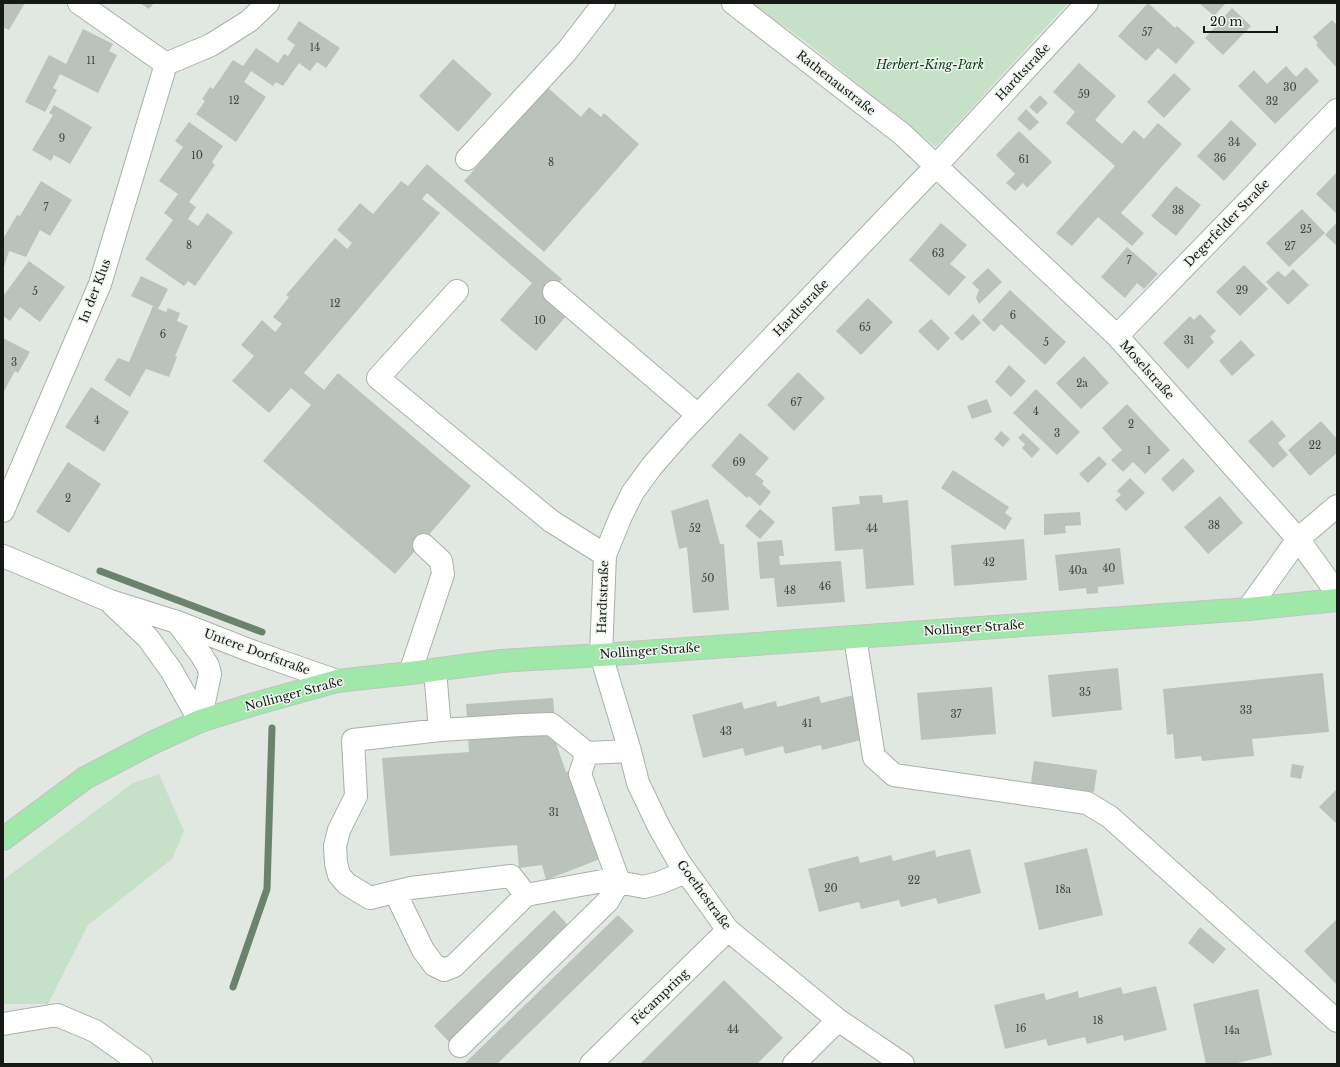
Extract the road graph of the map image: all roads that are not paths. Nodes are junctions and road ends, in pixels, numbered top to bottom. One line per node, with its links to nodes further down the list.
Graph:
1 (79, 3): 6 (street)
2 (268, 3): 6 (street)
3 (604, 3): 8 (street)
4 (733, 3): 9 (street, Rathenaustraße)
5 (1087, 3): 9 (street, Hardtstraße)
6 (166, 64): 15 (street, In der Klus)
7 (1337, 110): 12 (street, Degerfelder Straße)
8 (467, 159)
9 (935, 166): 12 (street, Moselstraße); 13 (street, Hardtstraße)
10 (457, 291): 18 (street)
11 (554, 292): 13 (street)
12 (1117, 336): 16 (street, Moselstraße)
13 (698, 415): 18 (street, Hardtstraße)
14 (1337, 506): 16 (street)
15 (3, 511)
16 (1298, 539): 20 (street, Moselstraße); 23 (street)
17 (424, 545): 28 (street)
18 (605, 555): 26 (street, Hardtstraße)
19 (3, 556): 22 (street, Untere Dorfstraße)
20 (1337, 593)
21 (1337, 600): 23 (main road, Nollinger Straße)
22 (110, 601): 24 (street, Untere Dorfstraße); 30 (street, Untere Dorfstraße)
23 (1248, 609): 25 (main road, Nollinger Straße)
24 (177, 622): 29 (street, Untere Dorfstraße); 30 (street, Untere Dorfstraße)
25 (855, 637): 26 (main road, Nollinger Straße); 41 (street)
26 (601, 655): 27 (main road, Nollinger Straße); 32 (street, Goethestraße)
27 (435, 670): 28 (main road, Nollinger Straße); 31 (street)
28 (410, 673): 29 (main road, Nollinger Straße)
29 (337, 681): 30 (main road, Nollinger Straße)
30 (200, 721): 34 (main road, Nollinger Straße)
31 (440, 730): 33 (street); 37 (street)
32 (630, 751): 33 (street); 35 (street, Goethestraße)
33 (587, 753): 36 (street)
34 (3, 839)
35 (686, 872): 36 (street); 39 (street, Goethestraße)
36 (619, 882): 38 (street); 43 (street)
37 (395, 892): 38 (street); 38 (street)
38 (526, 895)
39 (728, 930): 40 (street, Goethestraße); 45 (street, Fécampring)
40 (838, 1020): 46 (street); 47 (street, Goethestraße)
41 (1337, 1021)
42 (3, 1024): 44 (street)
43 (460, 1046)
44 (140, 1064)
45 (591, 1064)
46 (794, 1064)
47 (903, 1064)

